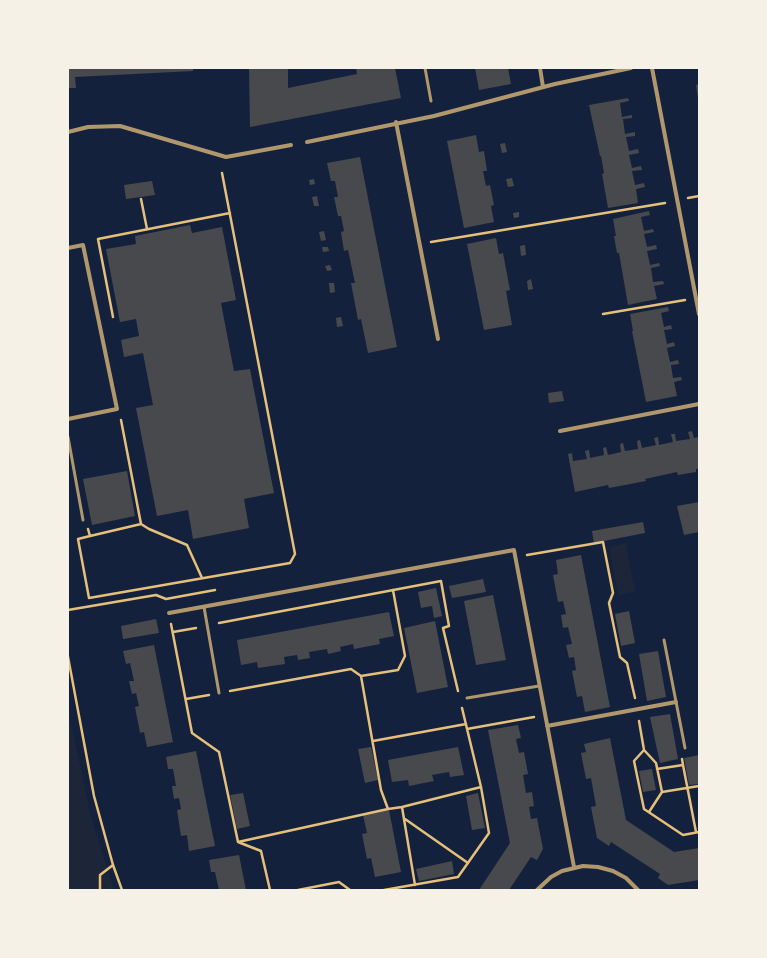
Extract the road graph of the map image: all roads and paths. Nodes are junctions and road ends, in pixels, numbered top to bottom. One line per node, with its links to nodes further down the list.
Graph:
1 (425, 68): 6 (lane)
2 (540, 68): 5 (street)
3 (631, 68): 5 (street)
4 (652, 68): 14 (street)
5 (543, 87): 7 (street)
6 (432, 101)
7 (396, 122): 9 (street); 17 (street)
8 (68, 132): 10 (street)
9 (307, 142)
10 (291, 145)
11 (222, 173): 15 (path)
12 (699, 196): 14 (path)
13 (142, 199): 16 (path)
14 (677, 200): 17 (path); 19 (street)
15 (230, 213): 16 (path); 33 (path)
16 (147, 229): 22 (path)
17 (420, 244): 23 (street)
18 (68, 248): 25 (street)
19 (696, 298): 20 (path); 21 (street)
20 (603, 314)
21 (699, 314)
22 (113, 317)
23 (438, 339)
24 (699, 404): 27 (street)
25 (117, 409): 26 (street); 30 (path)
26 (68, 419)
27 (560, 431)
28 (68, 437): 29 (lane)
29 (83, 520): 31 (path)
30 (141, 524): 31 (path); 33 (path)
31 (90, 536): 33 (path)
32 (515, 557): 36 (street); 44 (street); 50 (path)
33 (202, 578)
34 (221, 589): 37 (path)
35 (393, 590): 39 (path); 43 (path); 48 (path)
36 (204, 607): 38 (street); 39 (lane)
37 (68, 610)
38 (169, 613): 40 (path)
39 (208, 626): 40 (path); 45 (lane)
40 (173, 632): 47 (path)
41 (664, 640): 49 (lane)
42 (68, 657): 71 (path)
43 (361, 676): 45 (path); 55 (path)
44 (540, 686): 46 (lane); 51 (street)
45 (219, 693): 47 (path)
46 (467, 698): 48 (path)
47 (186, 699): 69 (path)
48 (460, 699): 52 (path)
49 (676, 702): 50 (street); 56 (lane)
50 (637, 710): 53 (street); 57 (path)
51 (545, 715): 53 (street); 54 (path)
52 (466, 724): 54 (path); 55 (path)
53 (547, 726): 72 (street)
54 (467, 729): 61 (path)
55 (373, 741): 65 (path)
56 (685, 748): 58 (path)
57 (644, 750): 59 (path); 66 (path)
58 (682, 765): 59 (path); 62 (path)
59 (657, 769): 63 (path)
60 (699, 786): 62 (path)
61 (481, 787): 64 (path); 70 (path)
62 (687, 788): 63 (path); 68 (path)
63 (662, 792): 66 (path)
64 (402, 807): 65 (path); 67 (path)
65 (388, 808): 69 (path)
66 (649, 812): 68 (path)
67 (405, 819): 70 (path); 73 (path)
68 (697, 832)
69 (238, 842): 77 (path)
70 (468, 863): 73 (path)
71 (113, 865): 75 (path); 76 (path)
72 (574, 867): 81 (street); 82 (street)
73 (415, 885): 80 (path)
74 (308, 889): 78 (path); 79 (path)
75 (100, 890)
76 (122, 890)
77 (270, 890)
78 (298, 890)
79 (350, 890)
80 (384, 890)
81 (538, 890)
82 (638, 890)

